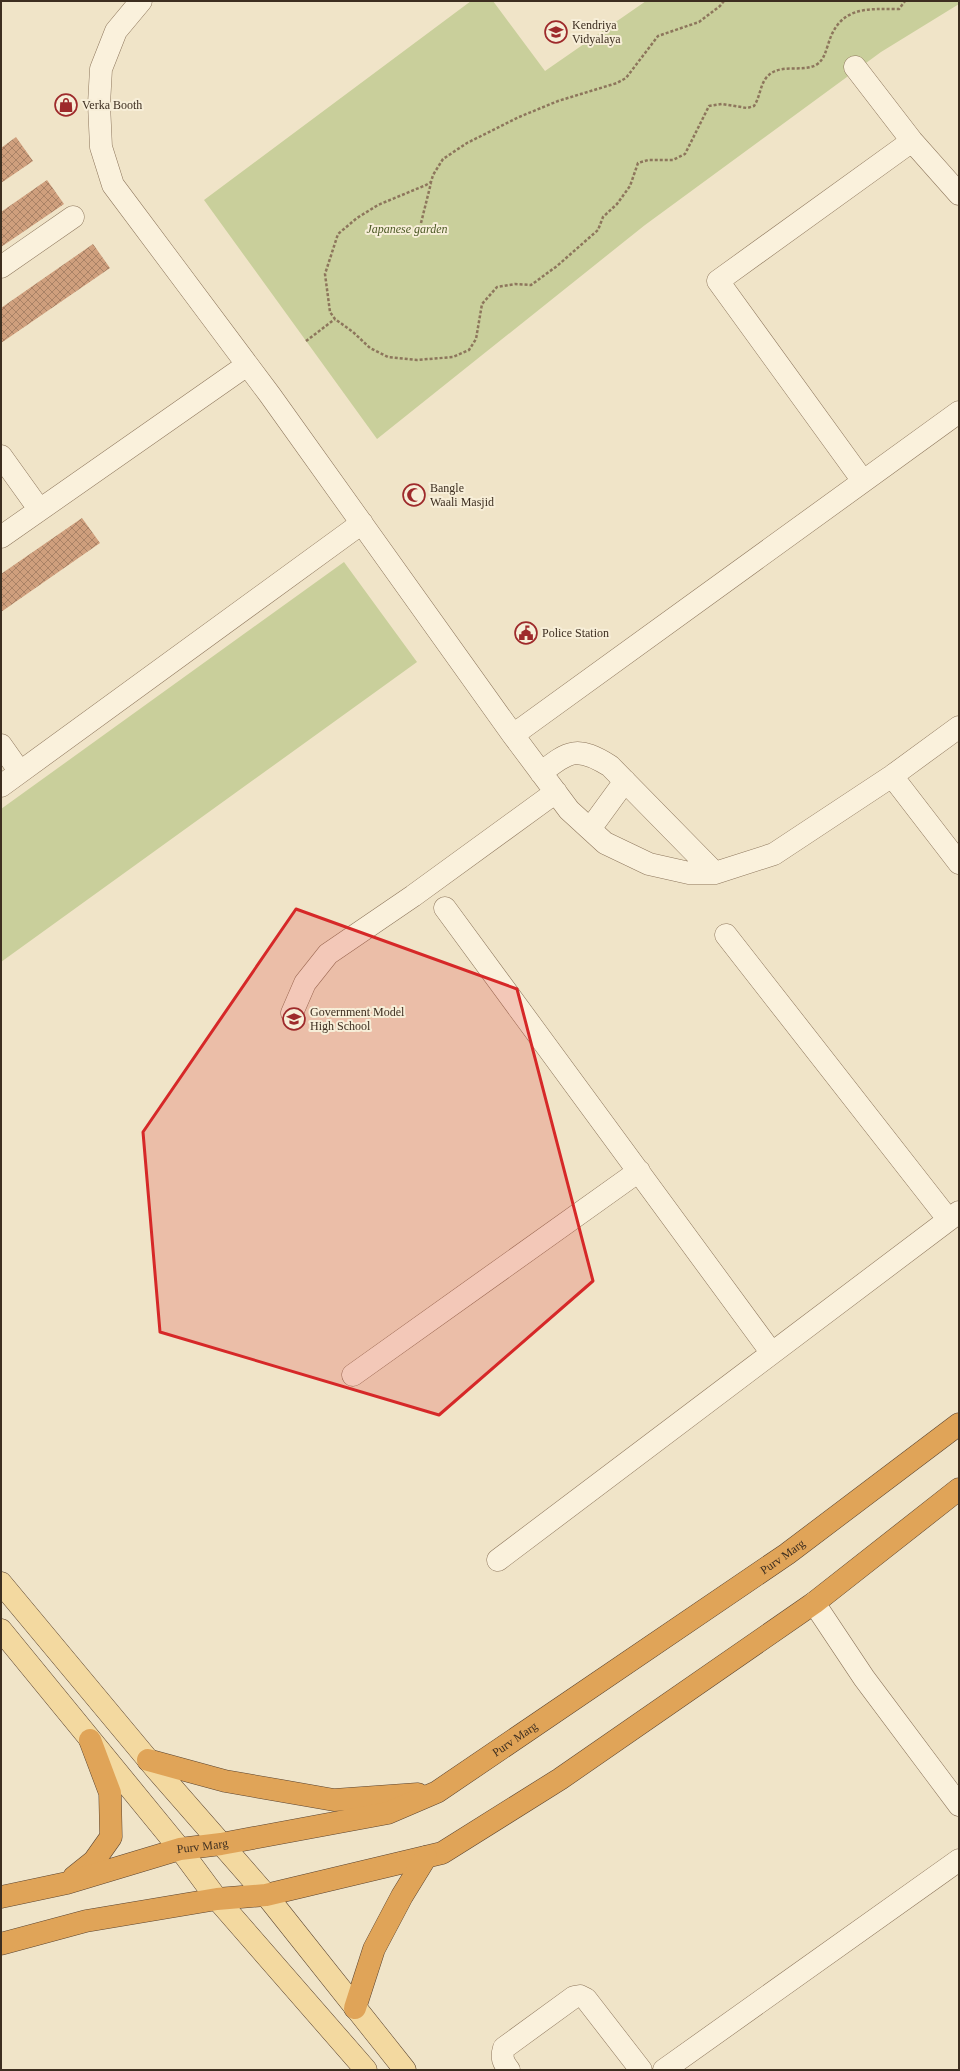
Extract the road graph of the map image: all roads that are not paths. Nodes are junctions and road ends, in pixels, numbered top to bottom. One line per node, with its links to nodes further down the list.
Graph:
1 (141, 1): 7 (street)
2 (855, 67): 3 (street)
3 (912, 141): 4 (street); 10 (street)
4 (959, 194)
5 (73, 217): 6 (street)
6 (1, 267)
7 (247, 365): 11 (street); 12 (street)
8 (959, 412): 10 (street)
9 (1, 456): 11 (street)
10 (863, 481): 15 (street)
11 (39, 509): 13 (street)
12 (362, 523): 15 (street); 17 (street)
13 (1, 537)
14 (959, 727): 19 (street)
15 (513, 735): 18 (street)
16 (1, 745): 17 (street)
17 (20, 772): 21 (street)
18 (541, 773): 20 (street); 22 (street)
19 (892, 776): 24 (street); 25 (street)
20 (625, 781): 23 (street); 25 (street)
21 (1, 786)
22 (556, 792): 23 (street); 28 (street)
23 (590, 829): 25 (street)
24 (959, 862)
25 (715, 873)
26 (445, 908): 29 (street)
27 (726, 935): 30 (street)
28 (292, 1013)
29 (639, 1171): 31 (street); 32 (street)
30 (953, 1216): 31 (street)
31 (771, 1352): 35 (street)
32 (353, 1375)
33 (959, 1424): 41 (highway, Purv Marg)
34 (959, 1489): 37 (highway)
35 (498, 1560)
36 (1, 1583): 40 (main road)
37 (814, 1603): 42 (street); 45 (highway)
38 (1, 1630): 39 (main road)
39 (90, 1740): 44 (main road); 47 (highway)
40 (148, 1760): 41 (highway); 43 (main road)
41 (437, 1792): 43 (highway, Purv Marg)
42 (959, 1805)
43 (221, 1844): 44 (highway, Purv Marg); 48 (main road)
44 (180, 1849): 47 (highway, Purv Marg); 50 (main road)
45 (426, 1857): 48 (highway); 52 (highway)
46 (959, 1860): 57 (street)
47 (67, 1883): 49 (highway, Purv Marg)
48 (266, 1895): 50 (highway); 52 (main road)
49 (1, 1897)
50 (218, 1899): 51 (highway); 53 (main road)
51 (1, 1944)
52 (355, 2008): 54 (main road)
53 (366, 2070)
54 (405, 2070)
55 (509, 2070): 56 (street)
56 (641, 2070)
57 (664, 2070)

